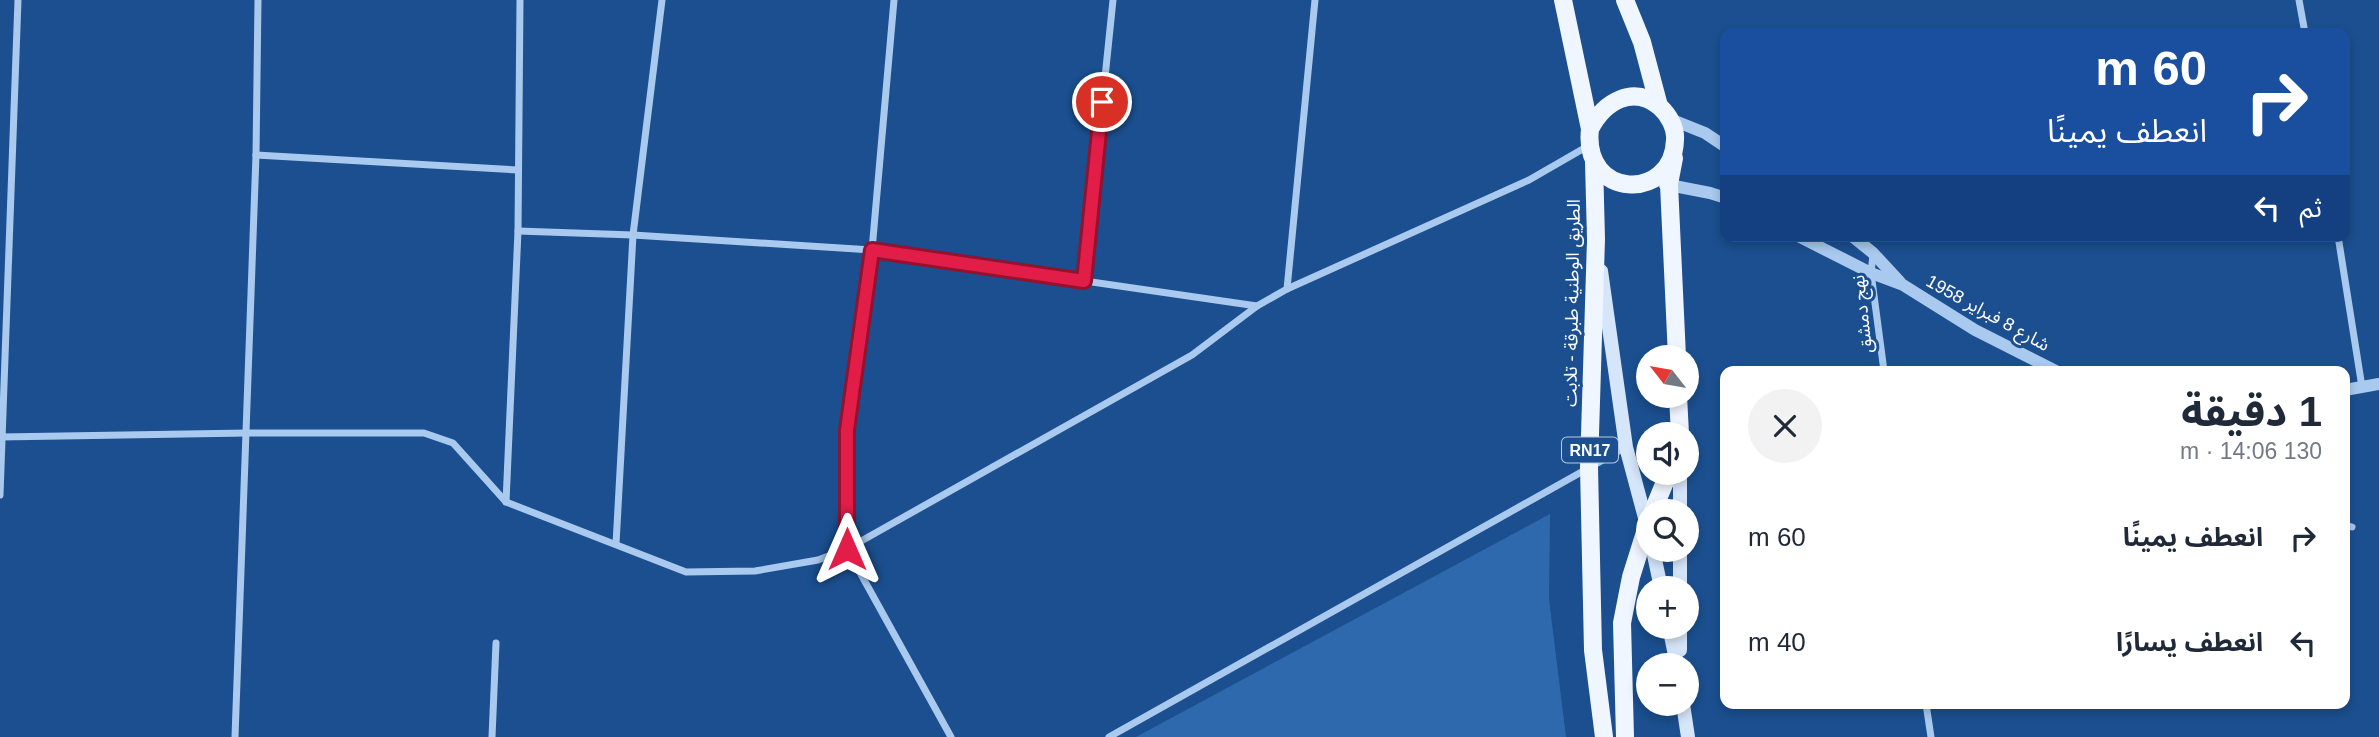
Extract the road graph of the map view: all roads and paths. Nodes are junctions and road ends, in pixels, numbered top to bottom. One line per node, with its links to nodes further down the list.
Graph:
1 (18, 0): 41 (street)
2 (258, 0): 16 (street)
3 (520, 0): 17 (street)
4 (662, 0): 22 (street)
5 (894, 0): 27 (street)
6 (1113, 0): 30 (street)
7 (1315, 0): 32 (street)
8 (1563, 0): 14 (main road, الطريق الوطنية طبرقة - تلابت / RN17)
9 (1625, 0): 12 (main road)
10 (2300, 0): 11 (street)
11 (2304, 28)
12 (1665, 113): 13 (street); 14 (main road); 15 (main road)
13 (1720, 143)
14 (1591, 146): 18 (main road); 23 (main road, الطريق الوطنية طبرقة - تلابت / RN17); 32 (street)
15 (1674, 153): 18 (main road); 19 (main road)
16 (256, 155): 17 (street); 40 (street)
17 (519, 170): 21 (street)
18 (1643, 184): 19 (street)
19 (1669, 184): 20 (street); 34 (main road)
20 (1720, 197)
21 (518, 232): 22 (street); 46 (street)
22 (633, 235): 27 (street); 47 (street)
23 (1596, 239): 42 (main road); 43 (main road, الطريق الوطنية طبرقة - تلابت / RN17)
24 (1810, 242): 29 (street, شارع 8 فبراير 1958)
25 (1859, 242): 28 (street, شارع 8 فبراير 1958)
26 (2339, 242): 38 (street)
27 (872, 250): 30 (street); 48 (street)
28 (1873, 253): 29 (street, نهج دمشق); 31 (street, شارع 8 فبراير 1958)
29 (1871, 273): 31 (street, شارع 8 فبراير 1958); 35 (street, نهج دمشق)
30 (1084, 281): 33 (street)
31 (1903, 285): 36 (street, شارع 8 فبراير 1958)
32 (1287, 289): 33 (street)
33 (1257, 306): 48 (street)
34 (1676, 345)
35 (1883, 366)
36 (2046, 366)
37 (2379, 384): 38 (street)
38 (2362, 387): 39 (street)
39 (2350, 389)
40 (247, 433): 41 (street); 46 (street); 53 (street)
41 (1, 437): 44 (street)
42 (1626, 447): 43 (street); 45 (main road)
43 (1589, 467): 56 (street); 57 (main road, الطريق الوطنية طبرقة - تلابت / RN17)
44 (0, 495)
45 (1641, 499)
46 (506, 502): 47 (street)
47 (616, 544): 48 (street)
48 (847, 549): 55 (street)
49 (1636, 562): 58 (main road)
50 (496, 643): 54 (street)
51 (1927, 709): 60 (street)
52 (1685, 716): 59 (main road)
53 (235, 737)
54 (492, 737)
55 (951, 737)
56 (1109, 737)
57 (1604, 737)
58 (1625, 737)
59 (1688, 737)
60 (1931, 737)

